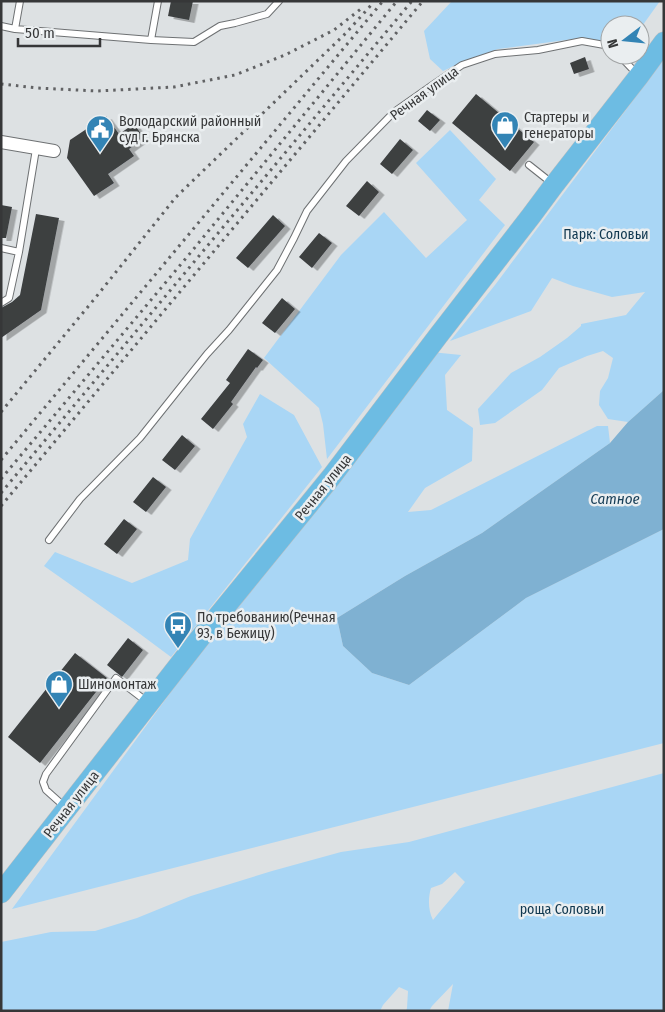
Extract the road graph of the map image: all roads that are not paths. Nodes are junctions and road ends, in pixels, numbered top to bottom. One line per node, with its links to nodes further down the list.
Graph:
1 (20, 1): 5 (lane)
2 (158, 1): 6 (lane)
3 (279, 1): 6 (lane)
4 (1, 26): 5 (lane)
5 (15, 29): 6 (lane)
6 (151, 40)
7 (664, 42): 10 (main road, Речная улица)
8 (600, 44): 19 (lane, Речная улица)
9 (629, 65): 10 (lane)
10 (639, 76): 15 (main road, Речная улица)
11 (1, 142): 12 (street)
12 (36, 149): 13 (street); 17 (lane)
13 (54, 151)
14 (529, 165): 15 (lane)
15 (554, 185): 20 (main road, Речная улица)
16 (1, 248): 17 (lane)
17 (19, 252): 18 (lane)
18 (1, 303)
19 (49, 540)
20 (149, 703): 21 (main road, Речная улица); 21 (lane)
21 (66, 808): 22 (main road, Речная улица)
22 (1, 894)

